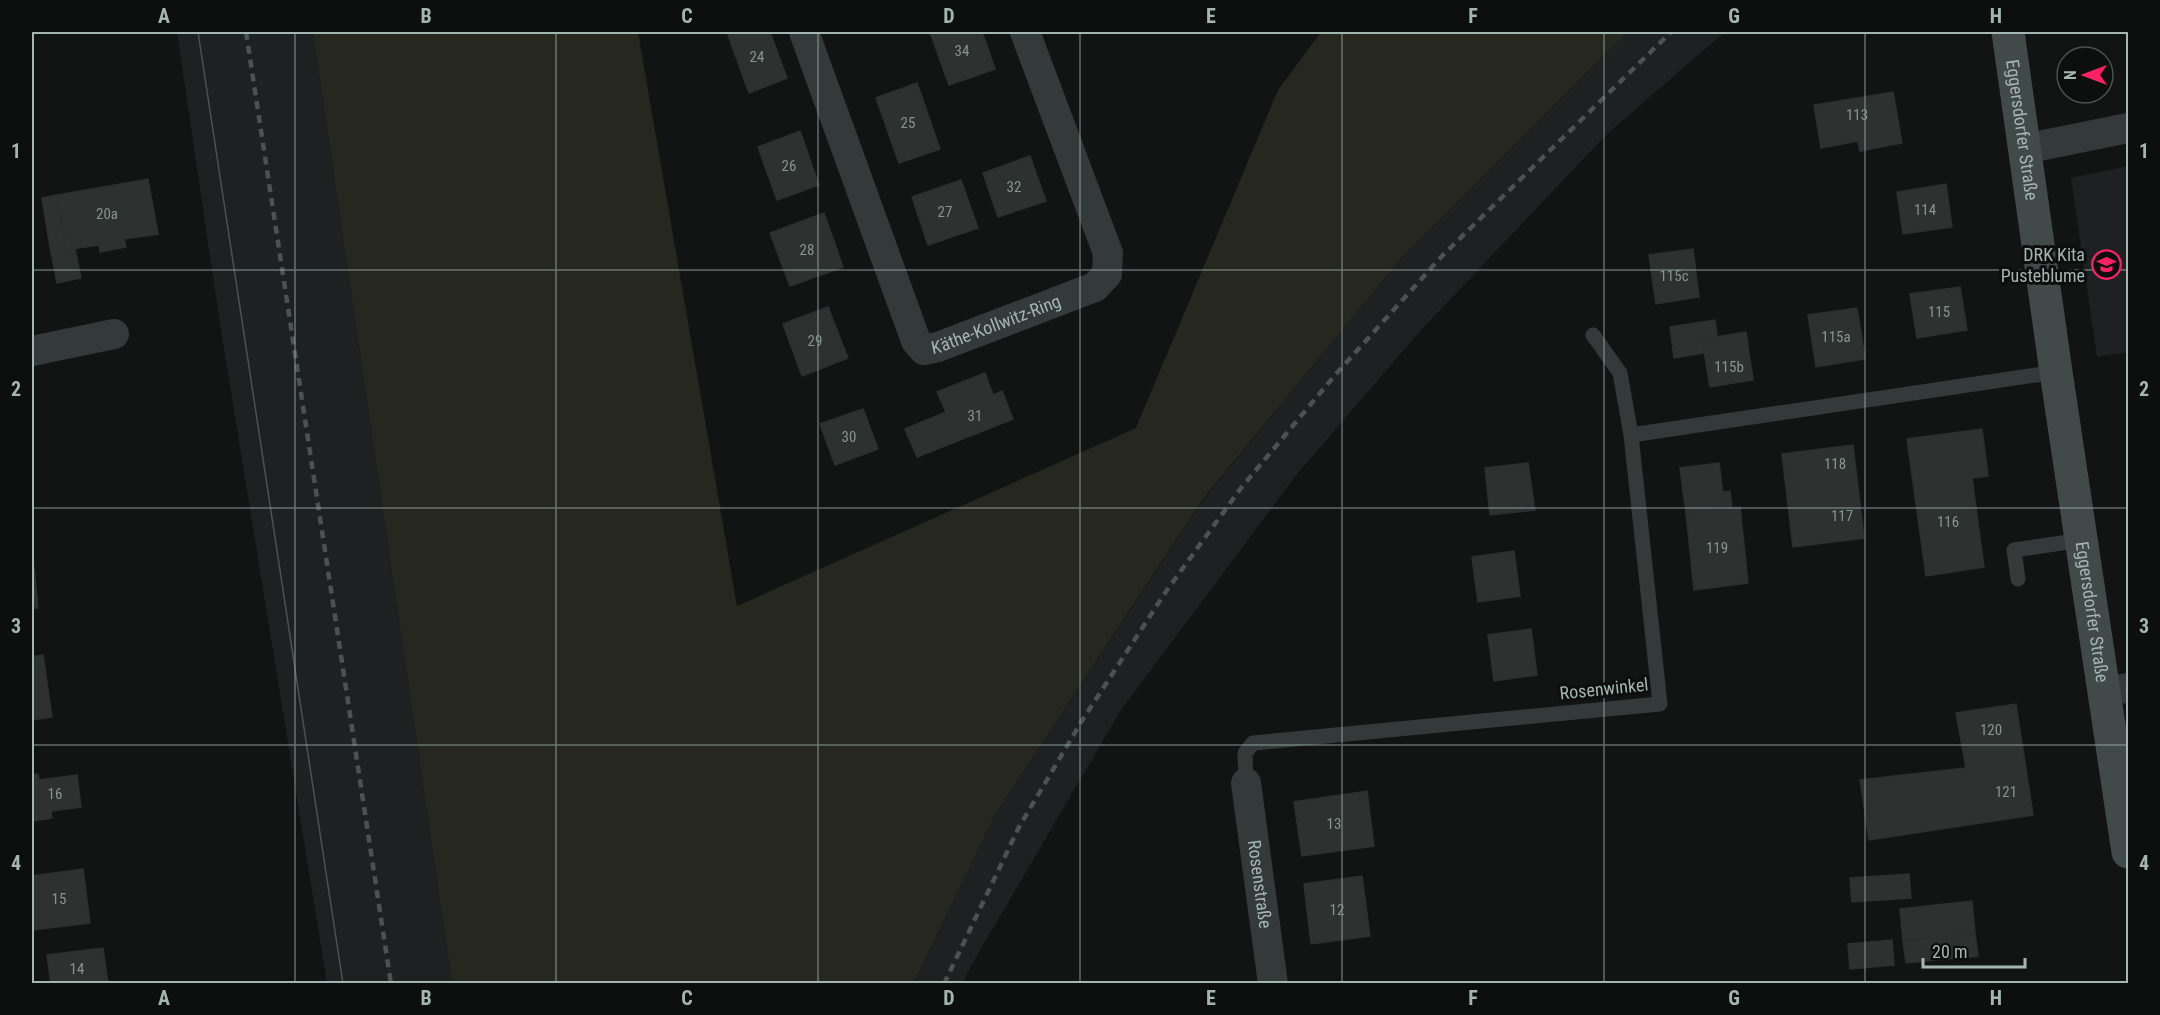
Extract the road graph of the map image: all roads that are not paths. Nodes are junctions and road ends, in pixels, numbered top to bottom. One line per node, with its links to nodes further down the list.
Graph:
1 (804, 32): 2 (street, Käthe-Kollwitz-Ring)
2 (1025, 32)
3 (2008, 32): 5 (street, Eggersdorfer Straße)
4 (2128, 128): 5 (street)
5 (2024, 149): 9 (street, Eggersdorfer Straße)
6 (114, 334): 8 (street)
7 (1593, 335): 10 (lane, Rosenwinkel)
8 (32, 351)
9 (2056, 372): 10 (lane); 11 (street, Eggersdorfer Straße)
10 (1631, 435): 14 (lane, Rosenwinkel)
11 (2082, 540): 12 (lane); 13 (street, Eggersdorfer Straße)
12 (2018, 579)
13 (2117, 690): 15 (street, Eggersdorfer Straße)
14 (1246, 783): 16 (street, Rosenstraße)
15 (2128, 852)
16 (1274, 984)

